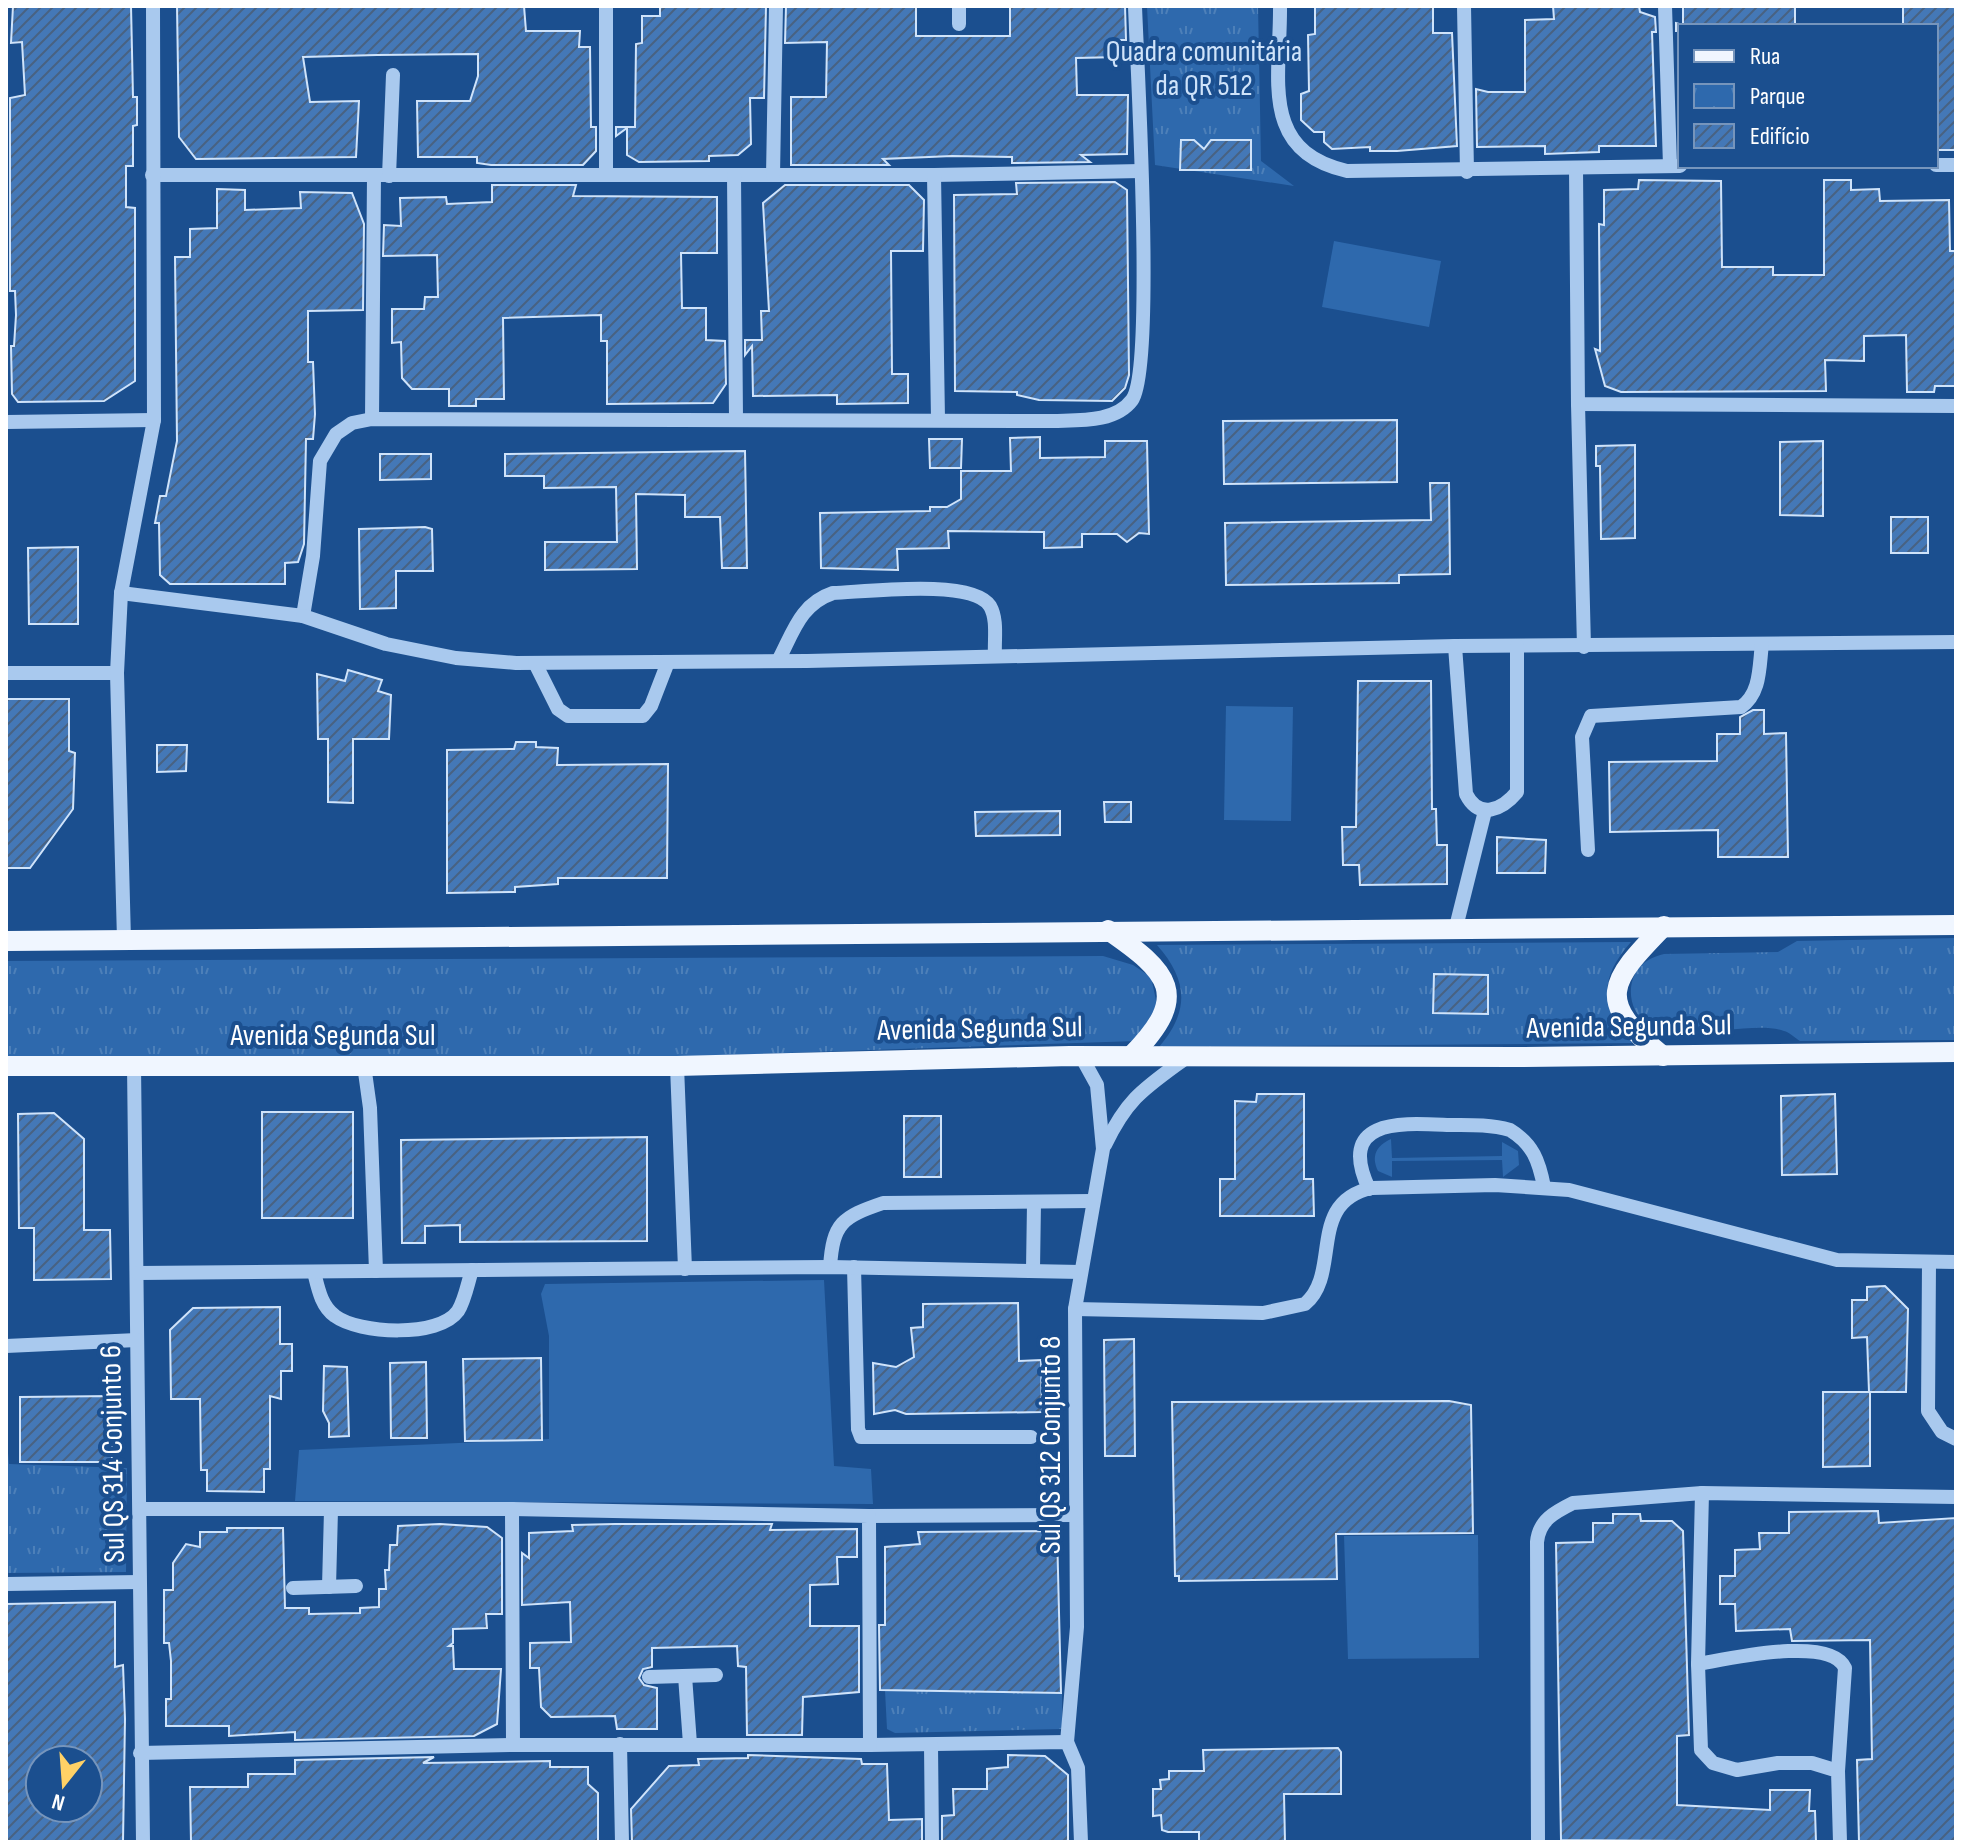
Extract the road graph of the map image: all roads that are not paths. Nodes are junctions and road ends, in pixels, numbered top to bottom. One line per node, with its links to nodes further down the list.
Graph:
1 (153, 6): 16 (street)
2 (606, 6): 15 (street)
3 (776, 6): 18 (street)
4 (959, 6): 9 (street)
5 (1135, 6): 13 (street)
6 (1280, 6): 14 (street)
7 (1464, 6): 14 (street)
8 (1665, 6): 11 (street)
9 (959, 24)
10 (393, 75): 20 (street)
11 (1675, 166): 12 (street)
12 (1576, 168): 14 (street); 21 (street)
13 (1141, 171): 19 (street); 25 (street)
14 (1467, 172)
15 (606, 174): 17 (street); 20 (street)
16 (152, 175): 20 (street); 26 (street)
17 (734, 175): 18 (street); 23 (street)
18 (773, 175): 19 (street)
19 (934, 175): 25 (street)
20 (382, 176): 24 (street)
21 (1578, 404): 22 (street); 34 (street)
22 (1956, 406)
23 (736, 418): 24 (street); 25 (street)
24 (372, 419): 29 (street)
25 (938, 419)
26 (154, 420): 27 (street); 28 (street)
27 (6, 422)
28 (121, 593): 29 (street); 40 (street)
29 (303, 616): 38 (street)
30 (1956, 642): 31 (street)
31 (1762, 644): 34 (street); 42 (street)
32 (1455, 646): 33 (street); 35 (street); 41 (street)
33 (1517, 646): 34 (street); 41 (street)
34 (1584, 647)
35 (995, 655): 36 (street); 36 (street)
36 (778, 661): 37 (street)
37 (668, 662): 38 (street); 38 (street)
38 (535, 663)
39 (6, 673): 40 (street)
40 (117, 673): 47 (street)
41 (1485, 811): 45 (street)
42 (1588, 850)
43 (1956, 925): 44 (main road)
44 (1664, 926): 45 (main road); 52 (main road)
45 (1456, 927): 46 (main road)
46 (1108, 930): 47 (main road); 51 (main road)
47 (124, 940): 48 (main road)
48 (6, 941)
49 (1956, 1052): 52 (main road, Avenida Segunda Sul)
50 (1081, 1056): 51 (main road, Avenida Segunda Sul); 57 (main road, Avenida Segunda Sul); 58 (street, Sul QS 312 Conjunto 8)
51 (1131, 1056): 53 (main road, Avenida Segunda Sul)
52 (1663, 1056): 53 (main road, Avenida Segunda Sul)
53 (1187, 1057): 58 (street, Sul QS 312 Conjunto 8)
54 (134, 1065): 55 (main road, Avenida Segunda Sul); 56 (main road, Avenida Segunda Sul); 73 (street, Sul QS 314 Conjunto 6)
55 (364, 1065): 57 (main road, Avenida Segunda Sul); 70 (street)
56 (6, 1066)
57 (677, 1066): 67 (street)
58 (1103, 1149): 61 (street, Sul QS 312 Conjunto 8)
59 (1544, 1187): 60 (street); 60 (street); 64 (street)
60 (1369, 1189): 74 (street)
61 (1092, 1201): 62 (street); 72 (street, Sul QS 312 Conjunto 8)
62 (1034, 1203): 65 (street); 68 (street)
63 (1956, 1262): 64 (street)
64 (1929, 1263): 78 (street)
65 (830, 1267): 66 (street); 67 (street)
66 (854, 1267): 68 (street); 77 (street)
67 (685, 1269): 69 (street)
68 (1033, 1269): 72 (street)
69 (472, 1270): 70 (street); 71 (street)
70 (376, 1271): 71 (street)
71 (314, 1272): 73 (street)
72 (1081, 1272): 74 (street, Sul QS 312 Conjunto 8)
73 (138, 1273): 75 (street, Sul QS 314 Conjunto 6)
74 (1075, 1309): 84 (street, Sul QS 312 Conjunto 8)
75 (137, 1340): 76 (street); 81 (street, Sul QS 314 Conjunto 6)
76 (6, 1346)
77 (1031, 1437)
78 (1956, 1439)
79 (1702, 1493): 80 (street); 91 (street); 107 (street)
80 (1956, 1497)
81 (140, 1509): 83 (street); 86 (street, Sul QS 314 Conjunto 6)
82 (512, 1509): 83 (street); 85 (street); 98 (street)
83 (331, 1510): 89 (street)
84 (1075, 1515): 85 (street); 95 (street, Sul QS 312 Conjunto 8)
85 (869, 1516): 99 (street)
86 (139, 1582): 87 (street); 101 (street, Sul QS 314 Conjunto 6)
87 (6, 1584)
88 (356, 1586): 89 (street)
89 (329, 1587): 90 (street)
90 (293, 1588)
91 (1698, 1664): 102 (street); 102 (street)
92 (716, 1675): 93 (street)
93 (685, 1676): 94 (street); 97 (street)
94 (649, 1677)
95 (1067, 1742): 100 (street); 106 (street)
96 (620, 1744): 97 (street); 98 (street); 104 (street)
97 (690, 1744): 99 (street)
98 (513, 1745): 101 (street)
99 (870, 1745): 100 (street)
100 (931, 1745): 105 (street)
101 (140, 1753): 103 (street, Sul QS 314 Conjunto 6)
102 (1838, 1771): 108 (street)
103 (143, 1842)
104 (622, 1842)
105 (932, 1842)
106 (1081, 1842)
107 (1538, 1842)
108 (1840, 1842)

